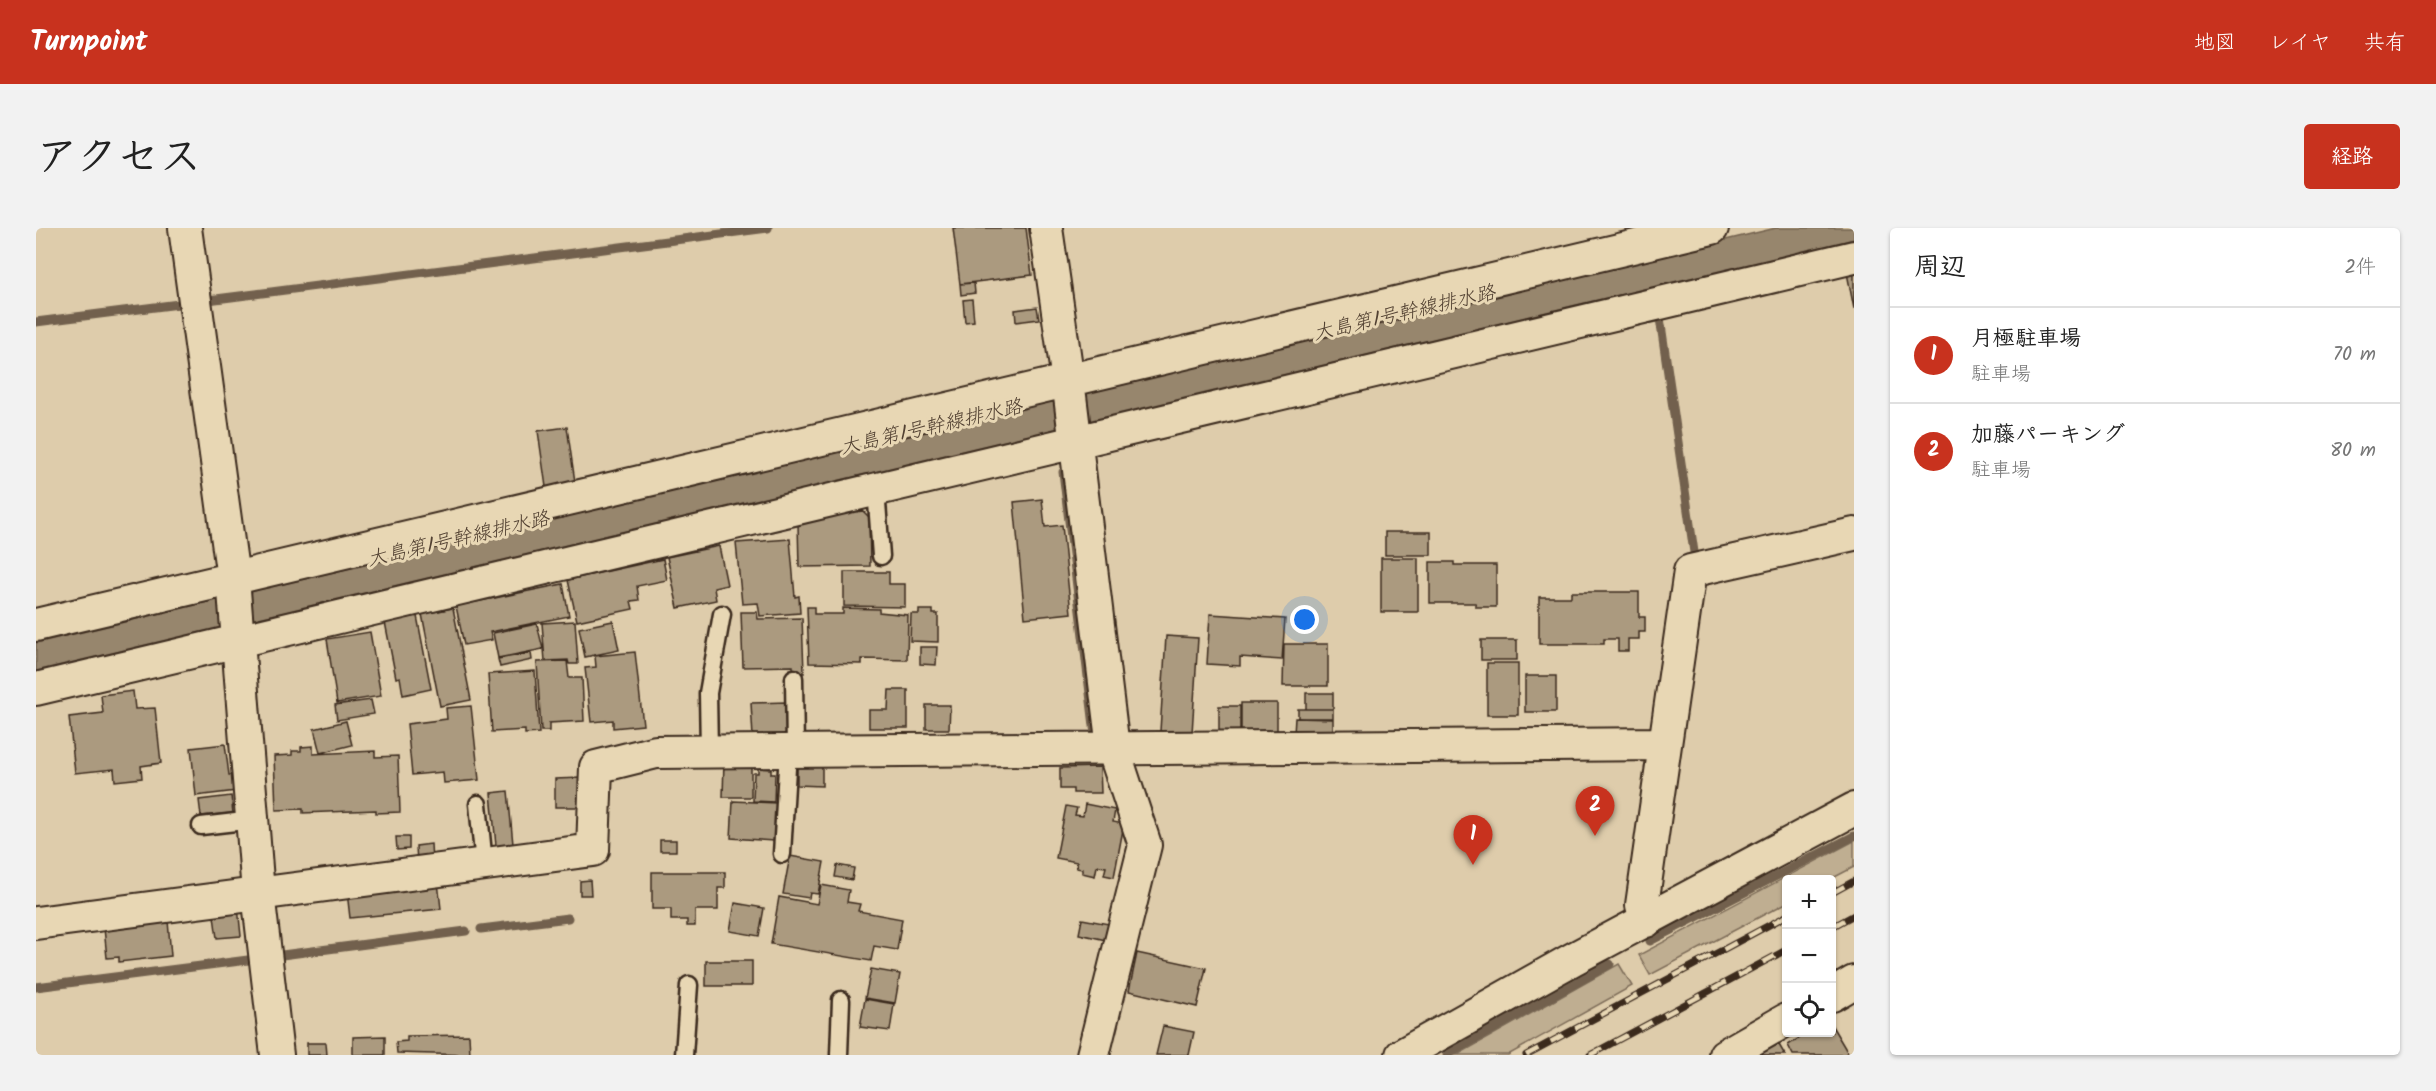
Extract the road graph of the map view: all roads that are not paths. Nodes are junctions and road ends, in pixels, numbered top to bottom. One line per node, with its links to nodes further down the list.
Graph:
1 (185, 228): 10 (street)
2 (1046, 228): 5 (street)
3 (1713, 228): 5 (street)
4 (1854, 257): 6 (street)
5 (1067, 384): 6 (street); 10 (street)
6 (1074, 436): 7 (street); 17 (street)
7 (876, 489): 9 (lane); 13 (street)
8 (1854, 534): 16 (street)
9 (881, 556)
10 (233, 582): 12 (street); 13 (street)
11 (722, 614): 18 (lane)
12 (36, 625)
13 (238, 635): 15 (street); 22 (street)
14 (794, 678): 19 (lane)
15 (36, 689)
16 (1665, 744): 17 (street); 27 (street)
17 (1113, 748): 19 (street); 37 (street)
18 (710, 751): 19 (street); 25 (street)
19 (792, 751): 24 (lane)
20 (478, 804): 25 (lane)
21 (1854, 809): 27 (street)
22 (253, 820): 23 (lane); 26 (street)
23 (201, 826)
24 (782, 854)
25 (484, 864): 26 (street)
26 (258, 893): 28 (street); 34 (street)
27 (1646, 921): 38 (street)
28 (36, 923)
29 (1854, 982): 31 (street)
30 (689, 985): 35 (lane)
31 (1836, 993)
32 (841, 1000): 36 (lane)
33 (1782, 1022): 39 (street)
34 (277, 1055)
35 (684, 1055)
36 (839, 1055)
37 (1093, 1055)
38 (1402, 1055)
39 (1725, 1055)

